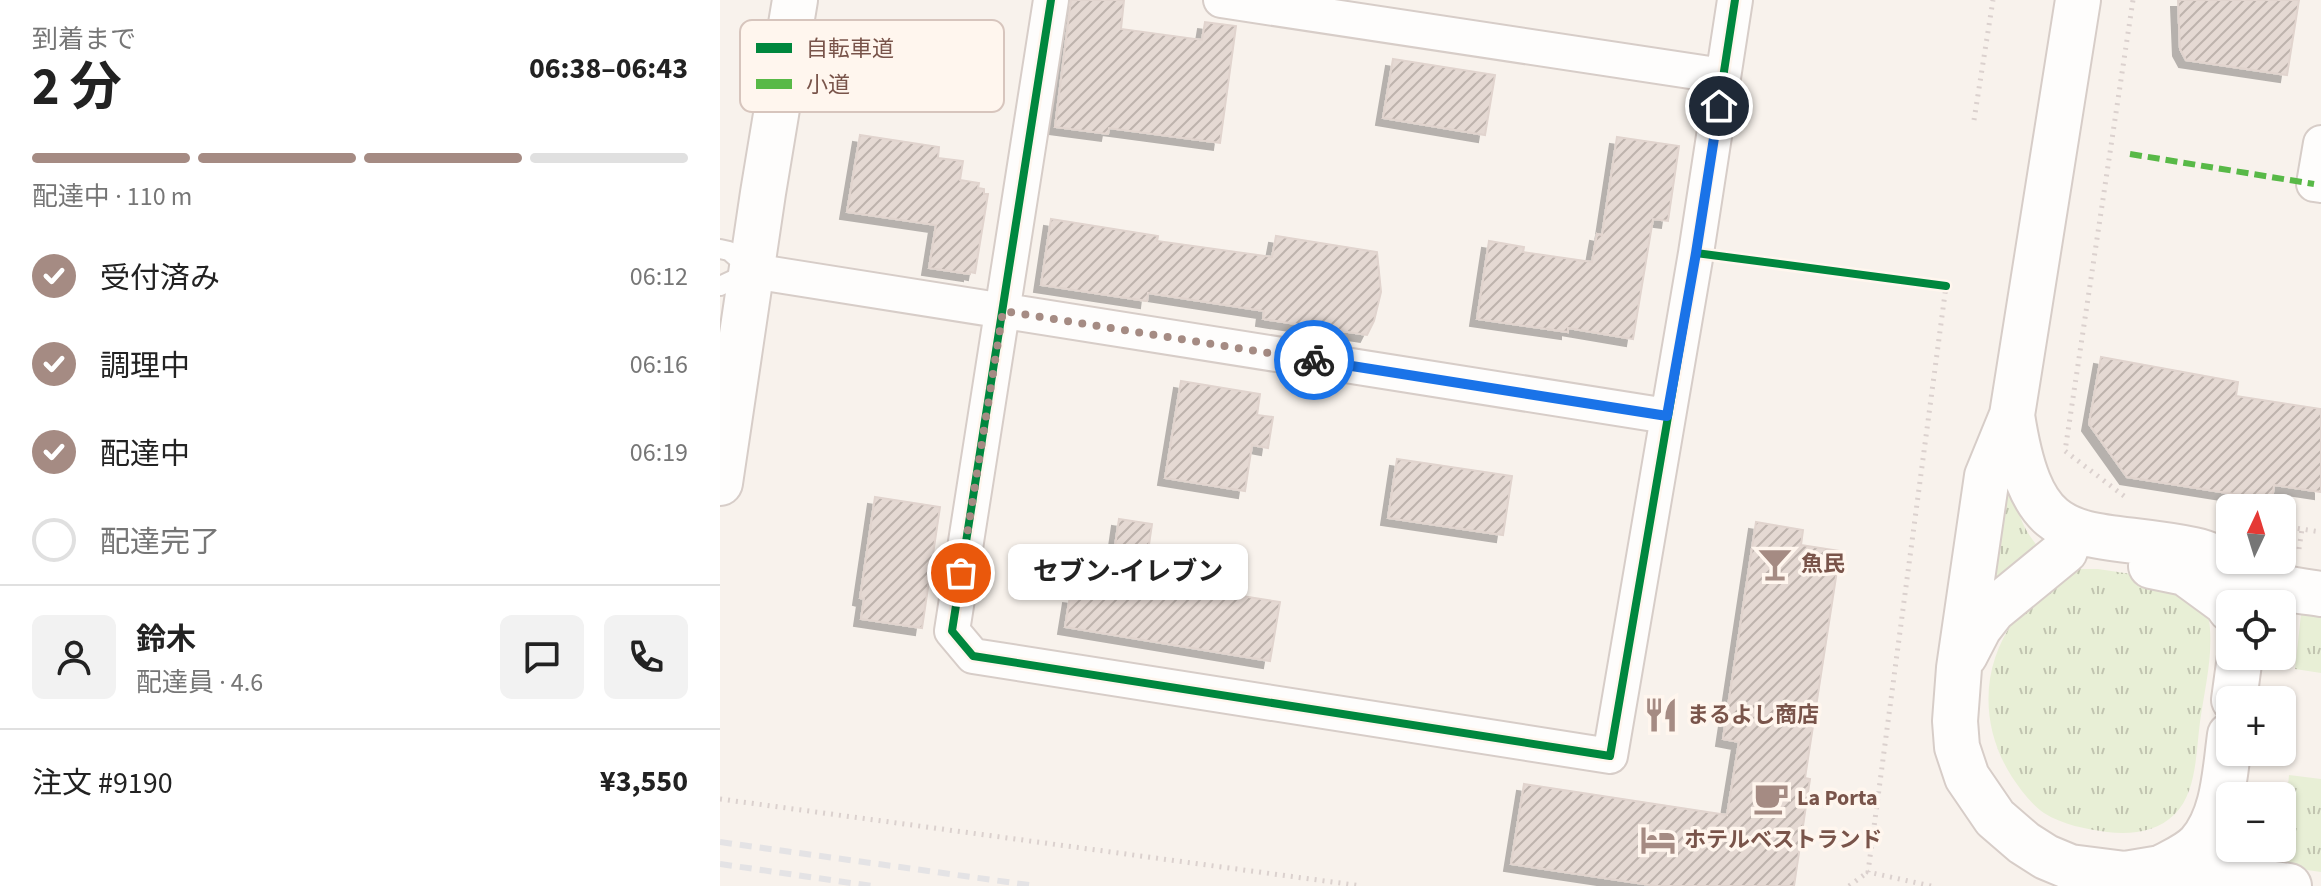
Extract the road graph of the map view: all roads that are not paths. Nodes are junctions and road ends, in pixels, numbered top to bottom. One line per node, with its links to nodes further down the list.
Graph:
1 (795, 0): 6 (street)
2 (1051, 0): 12 (street)
3 (1221, 0): 7 (street)
4 (1735, 0): 7 (street)
5 (2078, 0): 13 (street)
6 (790, 20)
7 (1723, 76): 14 (street)
8 (768, 112): 11 (street)
9 (2321, 143): 10 (street)
10 (2321, 185)
11 (731, 269): 12 (street); 15 (street)
12 (1003, 311): 14 (street); 14 (street)
13 (2012, 415): 16 (street); 20 (street)
14 (1667, 416)
15 (720, 483)
16 (2031, 492): 17 (street); 18 (street)
17 (2065, 551): 19 (street); 20 (street)
18 (2321, 594)
19 (2216, 596)
20 (1959, 668): 22 (street)
21 (2225, 766): 22 (street)
22 (2161, 868): 23 (street)
23 (2289, 886)

